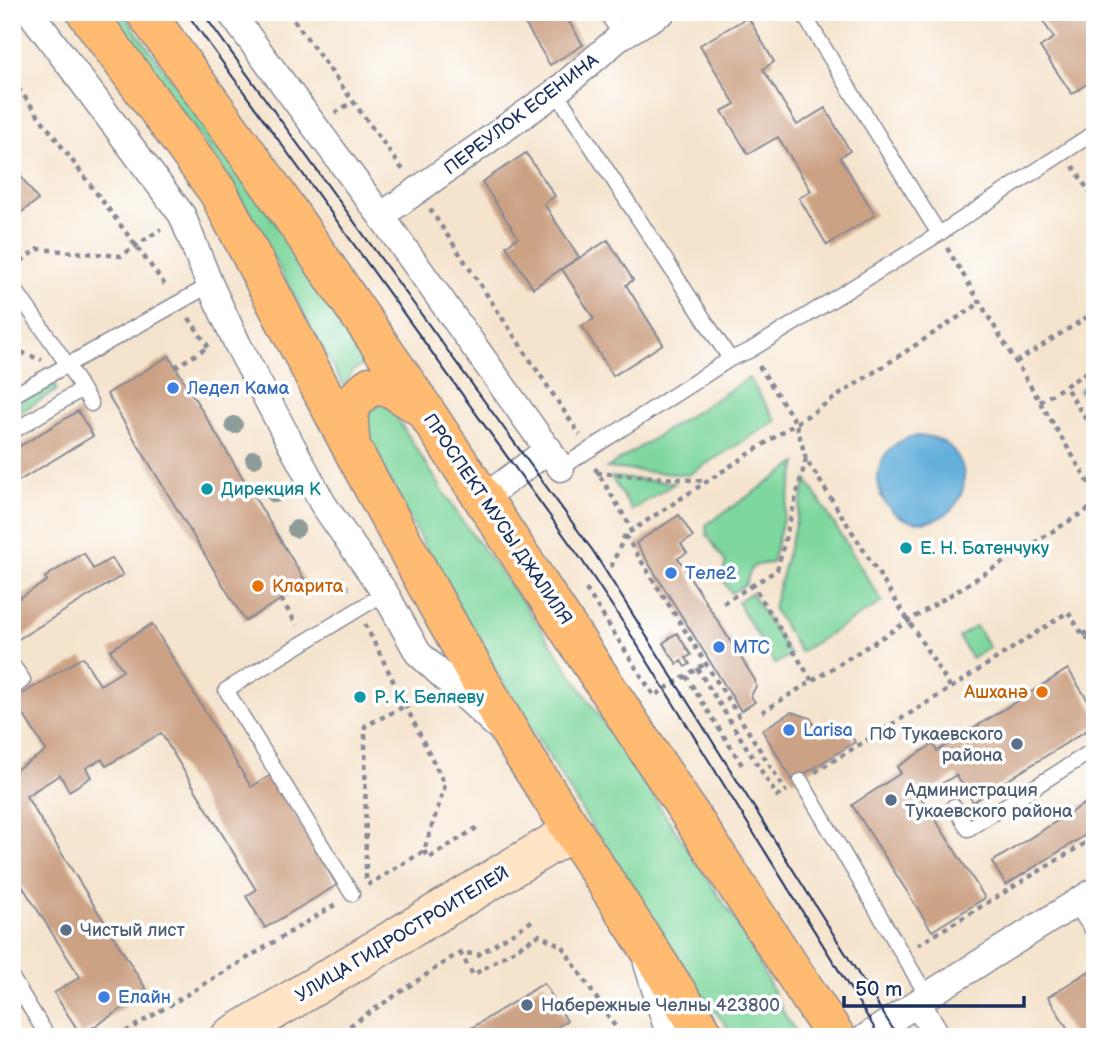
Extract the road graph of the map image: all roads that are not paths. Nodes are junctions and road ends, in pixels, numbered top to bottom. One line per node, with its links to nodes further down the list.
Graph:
1 (30, 12): 14 (street)
2 (86, 12): 22 (main road)
3 (145, 12): 20 (main road, ПРОСПЕКТ МУСЫ ДЖАЛИЛЯ)
4 (230, 12): 11 (street)
5 (606, 12): 8 (lane)
6 (662, 12): 8 (street, ПЕРЕУЛОК ЕСЕНИНА)
7 (802, 12): 12 (lane)
8 (621, 36): 9 (street, ПЕРЕУЛОК ЕСЕНИНА)
9 (556, 92): 11 (street, ПЕРЕУЛОК ЕСЕНИНА); 15 (lane)
10 (1095, 132): 12 (lane)
11 (381, 216): 23 (street)
12 (939, 234): 15 (lane)
13 (12, 285): 16 (lane)
14 (210, 285): 16 (lane); 25 (street)
15 (730, 359): 23 (lane)
16 (67, 364): 17 (lane); 18 (lane)
17 (82, 389): 19 (lane); 21 (lane)
18 (12, 396)
19 (91, 404)
20 (426, 412): 22 (main road); 24 (main road, ПРОСПЕКТ МУСЫ ДЖАЛИЛЯ)
21 (12, 432)
22 (351, 447): 28 (main road)
23 (555, 458): 24 (street)
24 (484, 498): 43 (main road, ПРОСПЕКТ МУСЫ ДЖАЛИЛЯ)
25 (385, 593): 28 (street); 33 (lane)
26 (12, 664): 27 (lane)
27 (21, 682)
28 (517, 745): 32 (main road)
29 (1095, 749): 31 (lane)
30 (801, 781): 38 (lane)
31 (954, 806)
32 (573, 831): 35 (main road); 40 (main road, УЛИЦА ГИДРОСТРОИТЕЛЕЙ)
33 (352, 894)
34 (1085, 897): 36 (lane); 38 (street)
35 (638, 931): 41 (street); 42 (main road)
36 (1095, 934)
37 (12, 978): 39 (lane)
38 (922, 999): 44 (street); 45 (street)
39 (48, 1037)
40 (230, 1037)
41 (670, 1037)
42 (706, 1037)
43 (835, 1037)
44 (866, 1037)
45 (938, 1037)

